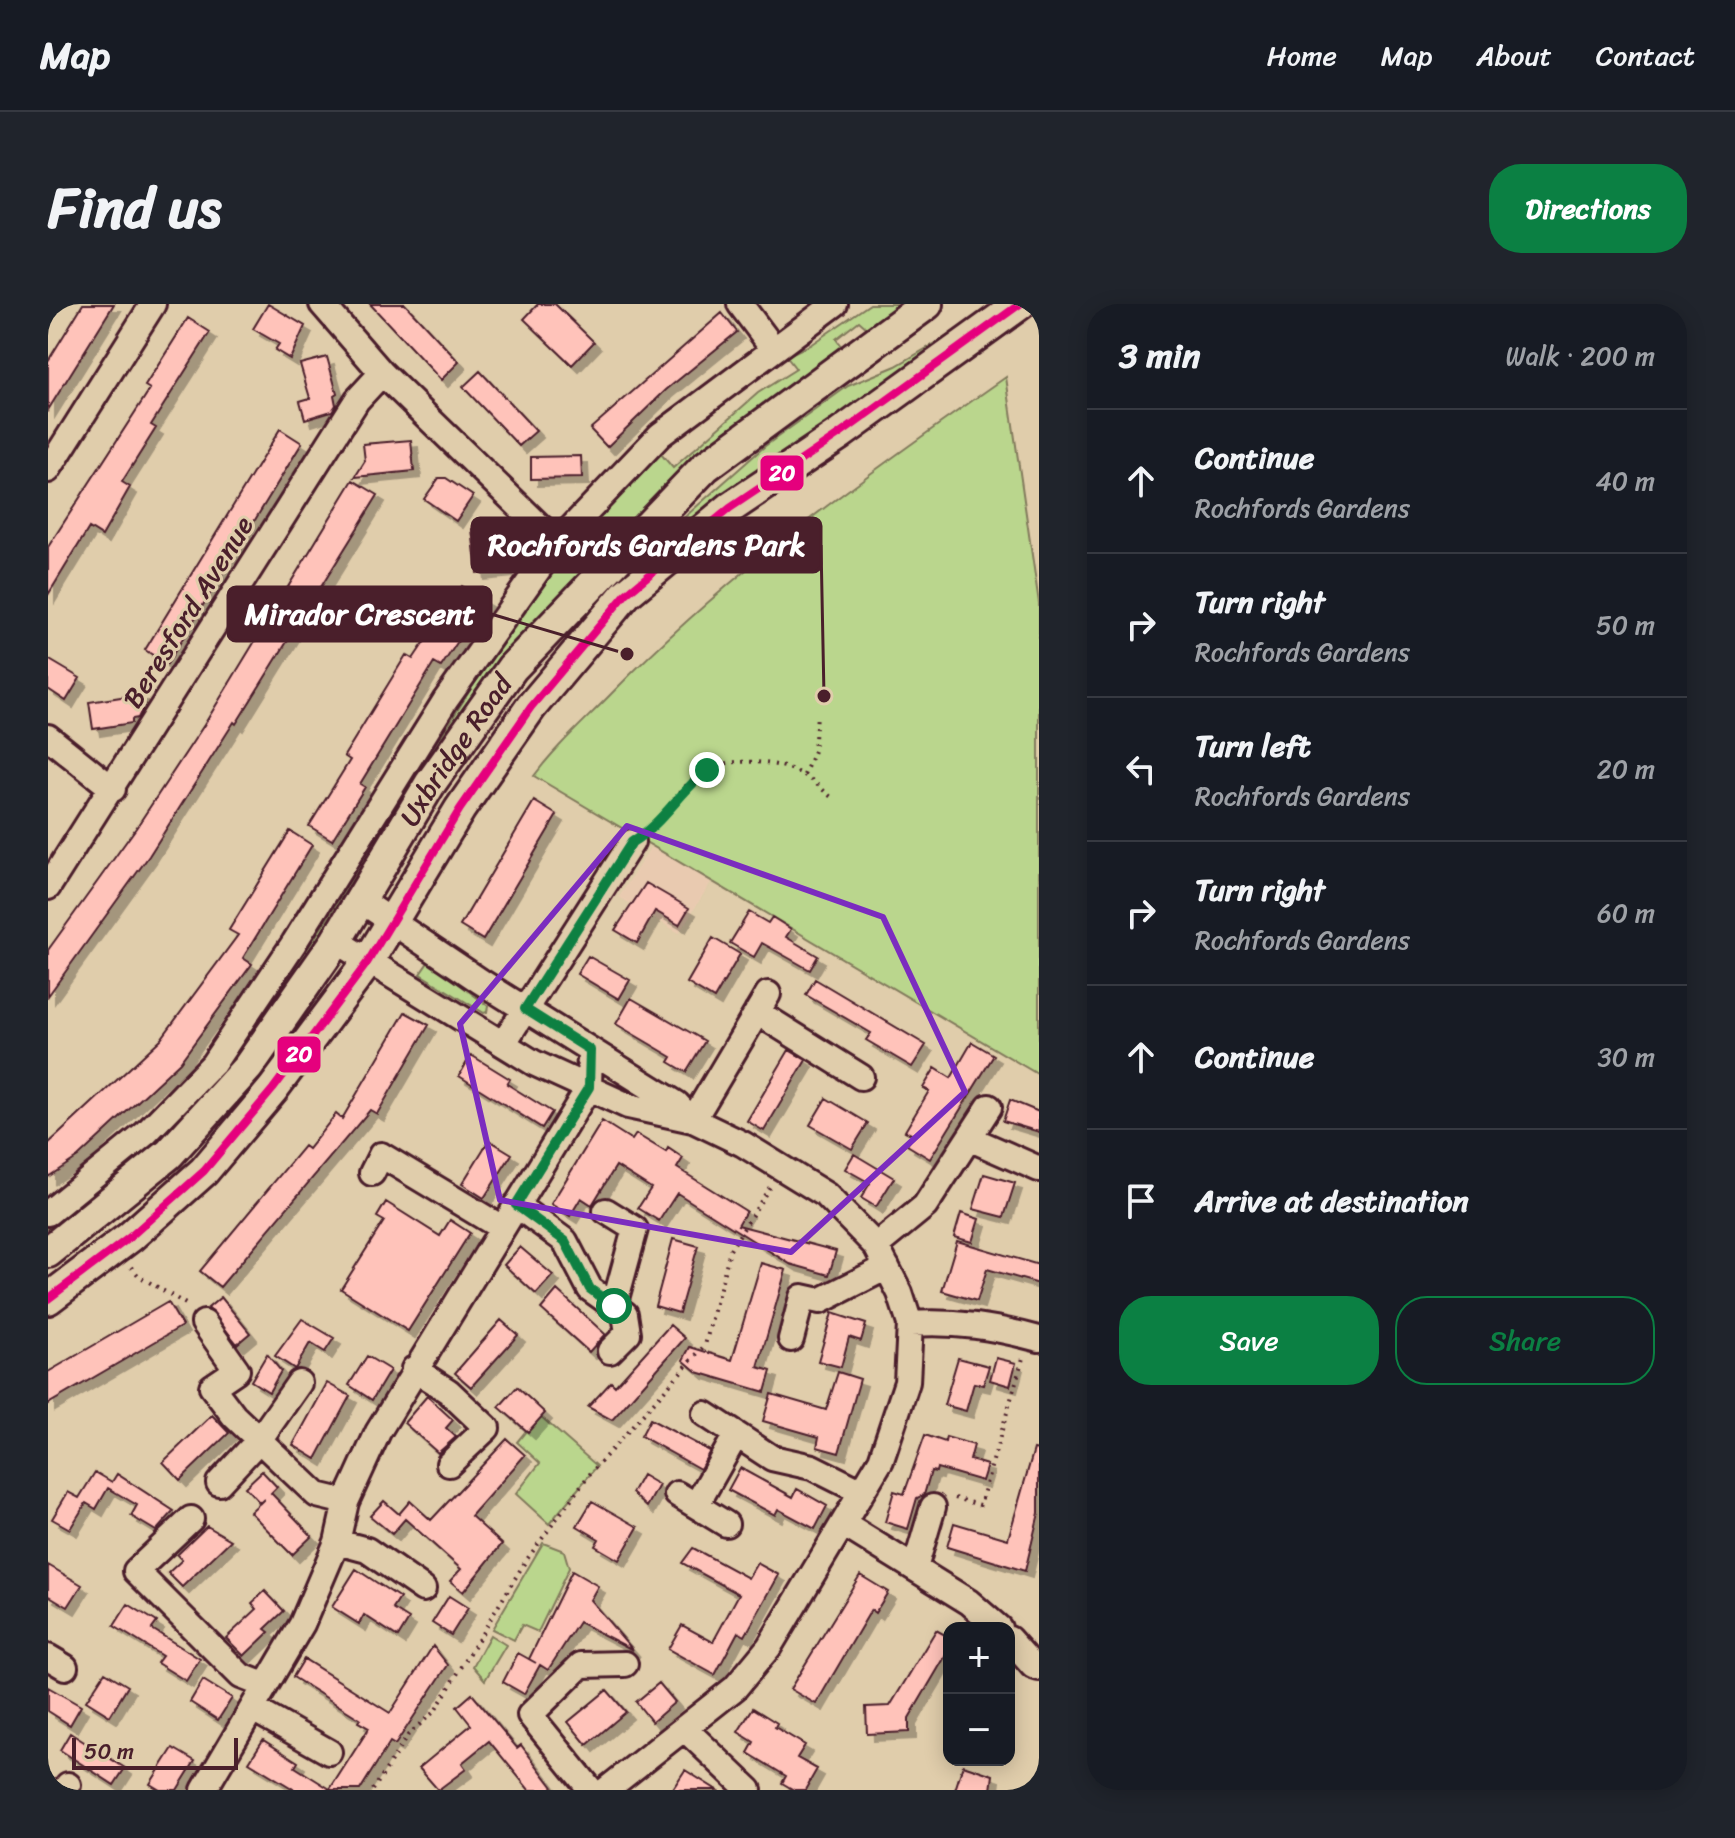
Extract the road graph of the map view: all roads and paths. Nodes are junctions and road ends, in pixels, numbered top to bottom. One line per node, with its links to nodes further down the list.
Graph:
1 (153, 304): 9 (street)
2 (322, 304): 8 (street)
3 (740, 304): 7 (street)
4 (835, 304): 7 (street, Uxbridge Road)
5 (927, 304): 18 (main road, Uxbridge Road)
6 (1020, 304): 19 (main road, Uxbridge Road)
7 (773, 348): 10 (street, Uxbridge Road)
8 (382, 373): 10 (street); 14 (street, Beresford Avenue)
9 (48, 470)
10 (557, 543): 35 (street, Uxbridge Road)
11 (817, 715): 13 (path)
12 (48, 737): 14 (street)
13 (804, 775): 15 (path); 16 (path)
14 (113, 789): 17 (street, Beresford Avenue)
15 (834, 799)
16 (632, 842): 22 (street)
17 (48, 887)
18 (360, 900): 19 (street); 20 (main road, Uxbridge Road)
19 (393, 921): 21 (main road, Uxbridge Road); 22 (street)
20 (336, 941): 21 (street); 38 (main road, Uxbridge Road)
21 (367, 963): 23 (street); 37 (main road, Uxbridge Road)
22 (525, 1009): 23 (street); 24 (street)
23 (503, 1044): 26 (street)
24 (590, 1050): 26 (street); 28 (street)
25 (861, 1077): 28 (street)
26 (589, 1087): 28 (street); 33 (street)
27 (989, 1107): 29 (street)
28 (693, 1120): 30 (street)
29 (971, 1139): 31 (street); 39 (street)
30 (782, 1167): 39 (street); 72 (path)
31 (1039, 1169)
32 (372, 1173): 36 (street)
33 (516, 1205): 36 (street); 41 (street)
34 (606, 1211): 41 (street)
35 (48, 1213)
36 (502, 1228): 47 (street)
37 (116, 1248): 40 (main road, Uxbridge Road); 42 (path)
38 (48, 1252)
39 (882, 1257): 43 (street); 45 (street)
40 (48, 1299)
41 (614, 1306): 46 (street)
42 (204, 1323): 51 (street)
43 (910, 1324): 44 (street); 54 (street)
44 (1034, 1338): 56 (path)
45 (791, 1339)
46 (610, 1351)
47 (414, 1369): 52 (street); 55 (street)
48 (299, 1383): 51 (street)
49 (705, 1414): 50 (street)
50 (736, 1435): 54 (street); 58 (street)
51 (259, 1440): 53 (street); 55 (street)
52 (449, 1464)
53 (219, 1483)
54 (860, 1491): 59 (street)
55 (346, 1502): 60 (street)
56 (933, 1507): 61 (street)
57 (191, 1519): 67 (street)
58 (726, 1524)
59 (843, 1524): 61 (street); 69 (street)
60 (337, 1542): 62 (street); 67 (street)
61 (915, 1568): 63 (street)
62 (423, 1589)
63 (989, 1622)
64 (1015, 1646): 66 (street)
65 (625, 1664): 73 (street)
66 (1039, 1668)
67 (264, 1685): 68 (street)
68 (253, 1709): 70 (street); 71 (street)
69 (686, 1730): 74 (street); 75 (street)
70 (329, 1752)
71 (204, 1790)
72 (373, 1790)
73 (591, 1790)
74 (606, 1790)
75 (749, 1790)

